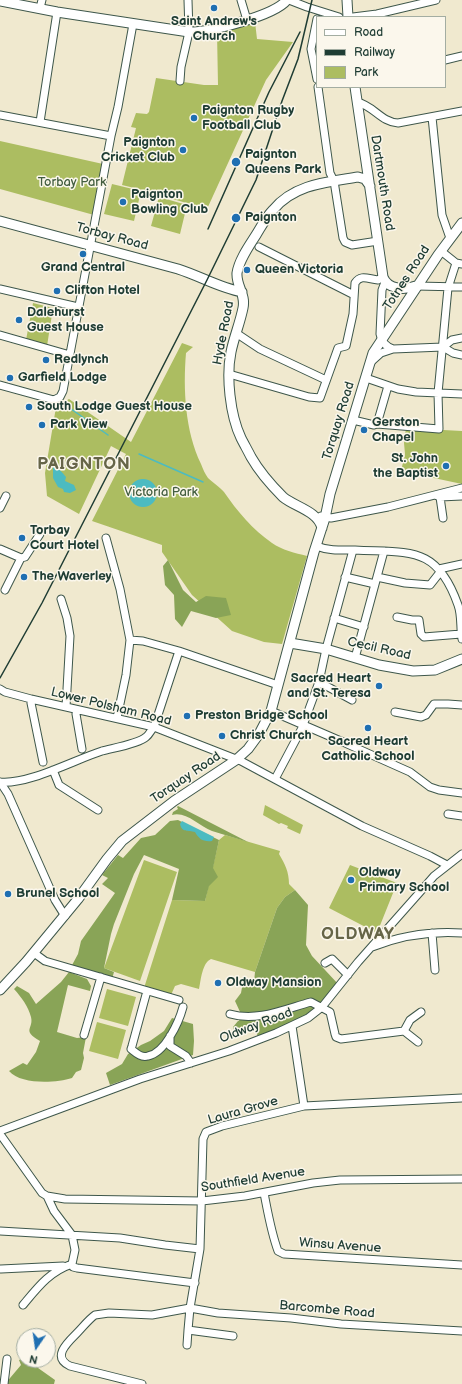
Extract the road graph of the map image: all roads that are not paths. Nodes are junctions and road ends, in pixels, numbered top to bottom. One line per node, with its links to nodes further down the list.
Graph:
1 (0, 0): 7 (main road)
2 (188, 0): 15 (street)
3 (241, 0): 12 (street)
4 (288, 0): 9 (street); 12 (main road)
5 (346, 0): 10 (main road)
6 (436, 0): 11 (street)
7 (41, 4): 8 (main road)
8 (57, 12): 13 (main road); 26 (street)
9 (318, 16)
10 (348, 16)
11 (361, 16)
12 (247, 20): 15 (main road)
13 (133, 24): 15 (main road); 27 (street)
14 (316, 27): 18 (street)
15 (189, 32): 19 (street)
16 (462, 56): 17 (street)
17 (446, 60)
18 (316, 73)
19 (180, 81)
20 (318, 88): 30 (street)
21 (355, 88): 22 (main road, Dartmouth Road)
22 (357, 102): 25 (street); 29 (main road, Dartmouth Road)
23 (462, 111): 25 (street)
24 (0, 115): 26 (street)
25 (432, 117): 33 (street)
26 (40, 122): 27 (street)
27 (111, 136): 35 (street)
28 (358, 177): 29 (main road); 29 (main road); 30 (main road)
29 (368, 177): 34 (main road, Dartmouth Road)
30 (334, 181): 34 (street); 39 (main road)
31 (0, 221): 35 (main road, Torbay Road)
32 (462, 223): 33 (main road, Totnes Road)
33 (450, 238): 37 (main road, Totnes Road)
34 (378, 241): 40 (main road, Dartmouth Road)
35 (91, 245): 41 (main road, Torbay Road); 50 (street)
36 (259, 247): 48 (street)
37 (441, 250): 38 (street); 42 (main road, Totnes Road)
38 (459, 264): 45 (street)
39 (237, 272): 41 (main road); 47 (main road, Hyde Road)
40 (384, 280): 44 (main road); 48 (street); 54 (street, Dartmouth Road)
41 (215, 283): 47 (main road, Torbay Road)
42 (416, 286): 44 (main road); 45 (street); 49 (main road, Totnes Road)
43 (462, 287): 45 (street)
44 (402, 288): 49 (main road)
45 (448, 288): 55 (street)
46 (0, 289): 50 (street)
47 (242, 292): 51 (main road, Hyde Road)
48 (354, 295): 63 (street)
49 (407, 300): 54 (main road, Totnes Road)
50 (78, 307): 58 (street)
51 (236, 332): 61 (main road, Hyde Road); 63 (street)
52 (0, 335): 58 (street)
53 (462, 338): 55 (street)
54 (381, 340): 56 (main road, Totnes Road); 57 (street)
55 (443, 347): 57 (street); 59 (street); 66 (street)
56 (376, 349): 60 (main road, Torquay Road)
57 (393, 349): 60 (street)
58 (70, 355): 64 (street)
59 (462, 355)
60 (370, 363): 62 (main road, Torquay Road)
61 (229, 374): 63 (street); 77 (main road, Hyde Road)
62 (366, 378): 65 (street); 68 (main road, Torquay Road)
63 (326, 380)
64 (0, 385)
65 (388, 386): 66 (street); 69 (street)
66 (438, 394): 67 (street); 69 (street)
67 (462, 394)
68 (353, 420): 69 (street); 75 (main road, Torquay Road)
69 (377, 424)
70 (462, 488): 71 (street)
71 (433, 495): 74 (street); 78 (street)
72 (6, 496): 76 (street)
73 (462, 496): 74 (street)
74 (440, 498): 79 (street)
75 (328, 502): 77 (main road); 78 (main road, Torquay Road)
76 (0, 508)
77 (311, 513): 78 (street, Hyde Road); 80 (main road, Hyde Road)
78 (325, 518): 80 (main road, Torquay Road)
79 (443, 518)
80 (322, 528): 83 (main road, Torquay Road)
81 (40, 534): 87 (street)
82 (106, 538): 100 (street)
83 (316, 546): 85 (street); 101 (main road, Torquay Road)
84 (0, 549): 87 (street)
85 (353, 550): 86 (street); 90 (street)
86 (384, 550): 89 (street); 91 (street)
87 (21, 558): 93 (street)
88 (462, 564): 89 (street)
89 (440, 570): 91 (street); 95 (street)
90 (345, 577): 92 (street); 97 (street)
91 (377, 577): 92 (street)
92 (375, 584): 98 (street)
93 (5, 590)
94 (61, 599): 113 (street)
95 (459, 600): 99 (street)
96 (397, 617): 99 (street)
97 (334, 618): 98 (street); 102 (street)
98 (364, 627): 104 (street)
99 (462, 636)
100 (130, 640): 103 (street); 117 (street)
101 (290, 643): 102 (main road, Cecil Road); 107 (main road, Torquay Road)
102 (326, 649): 104 (main road, Cecil Road); 106 (street)
103 (179, 651): 107 (street); 119 (street)
104 (355, 658): 105 (main road, Cecil Road)
105 (462, 658)
106 (319, 682): 111 (street); 118 (street)
107 (276, 684): 115 (main road, Torquay Road)
108 (2, 690): 109 (street); 110 (street, Lower Polsham Road)
109 (0, 699)
110 (31, 699): 113 (street, Lower Polsham Road); 122 (street)
111 (352, 700)
112 (462, 705): 116 (street)
113 (66, 707): 114 (street, Lower Polsham Road)
114 (77, 710): 117 (street, Lower Polsham Road); 120 (street)
115 (271, 711): 118 (street); 121 (main road, Torquay Road)
116 (395, 712)
117 (117, 718): 119 (street, Lower Polsham Road)
118 (302, 724): 124 (street); 126 (street)
119 (154, 727): 121 (street, Lower Polsham Road); 123 (street)
120 (82, 749)
121 (236, 760): 124 (street, Lower Polsham Road); 132 (main road, Torquay Road)
122 (43, 762)
123 (53, 770): 125 (street); 127 (street)
124 (275, 779): 131 (street, Lower Polsham Road)
125 (0, 782): 132 (street)
126 (462, 793)
127 (98, 810)
128 (448, 814): 129 (street)
129 (462, 816)
130 (462, 854): 131 (street, Oldway Road)
131 (447, 865): 135 (street, Oldway Road)
132 (65, 916): 136 (main road, Torquay Road)
133 (432, 933): 134 (street); 135 (street); 138 (street)
134 (462, 933)
135 (372, 947): 139 (street, Oldway Road)
136 (34, 953): 140 (street); 141 (main road, Torquay Road)
137 (325, 963): 139 (street)
138 (435, 970)
139 (348, 975): 145 (street, Oldway Road)
140 (101, 977): 142 (street); 150 (street)
141 (0, 990)
142 (147, 991): 143 (street); 151 (street)
143 (179, 1000)
144 (183, 1007): 151 (street)
145 (322, 1007): 147 (street); 148 (street, Oldway Road); 149 (street)
146 (421, 1012): 149 (street)
147 (230, 1014)
148 (292, 1026): 153 (street, Oldway Road); 155 (street)
149 (404, 1031): 152 (street)
150 (84, 1035)
151 (170, 1036): 153 (street)
152 (418, 1042)
153 (191, 1063): 156 (street, Oldway Road)
154 (462, 1098): 155 (street, Laura Grove)
155 (304, 1106): 161 (street, Laura Grove)
156 (0, 1131)
157 (0, 1134): 160 (street)
158 (462, 1179): 159 (street, Southfield Avenue)
159 (264, 1193): 161 (street, Southfield Avenue); 166 (street, Winsu Avenue)
160 (47, 1196): 161 (street, Southfield Avenue); 163 (street)
161 (202, 1201): 164 (street, Laura Grove)
162 (0, 1231): 163 (street)
163 (72, 1235): 164 (street); 165 (street)
164 (200, 1249): 168 (street, Laura Grove)
165 (69, 1265): 167 (street); 168 (street); 169 (street)
166 (462, 1265)
167 (1, 1269)
168 (195, 1283): 170 (street, Laura Grove)
169 (23, 1305)
170 (190, 1308): 171 (street, Laura Grove); 172 (street, Barcombe Road); 177 (street)
171 (188, 1330): 173 (street); 174 (street, Laura Grove)
172 (462, 1331)
173 (233, 1336)
174 (187, 1345)
175 (7, 1359): 176 (street)
176 (4, 1384)
177 (142, 1384)

